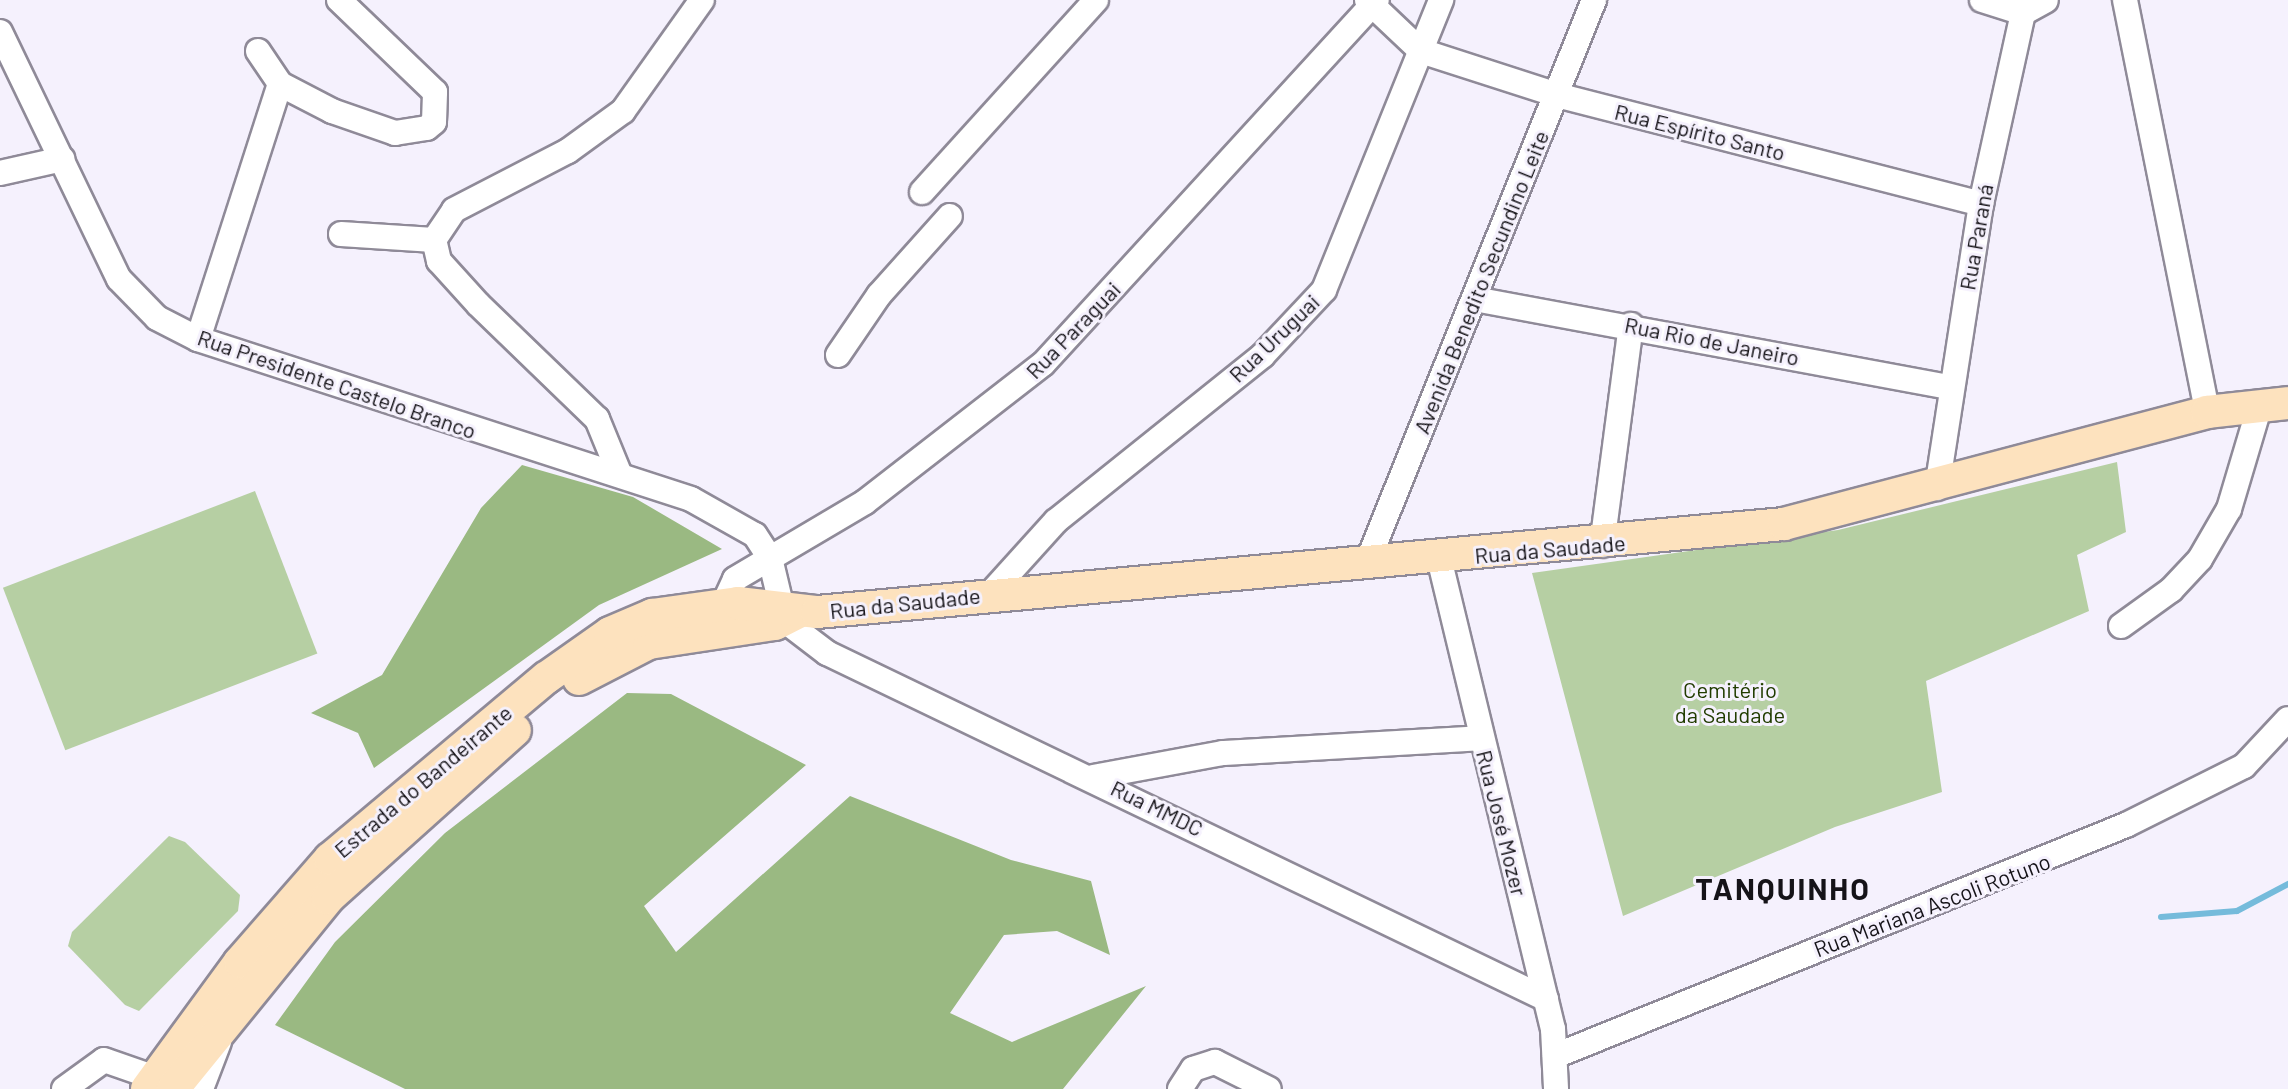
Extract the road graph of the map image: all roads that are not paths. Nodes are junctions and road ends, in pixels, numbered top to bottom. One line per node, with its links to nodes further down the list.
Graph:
1 (339, 0): 14 (street)
2 (702, 0): 22 (street)
3 (1096, 0): 18 (street)
4 (1441, 0): 13 (street, Rua Uruguai)
5 (1594, 0): 15 (street, Avenida Benedito Secundino Leite)
6 (1982, 0): 10 (street)
7 (2046, 0): 10 (street)
8 (2125, 0): 29 (street)
9 (1372, 2): 13 (street); 33 (street, Rua Paraguai)
10 (2023, 13): 19 (street, Rua Paraná)
11 (0, 32): 16 (street, Rua Presidente Castelo Branco)
12 (258, 51): 14 (street)
13 (1421, 51): 15 (street, Rua Espírito Santo); 36 (street, Rua Uruguai)
14 (280, 84): 25 (street)
15 (1557, 95): 19 (street, Rua Espírito Santo); 23 (street, Avenida Benedito Secundino Leite)
16 (62, 159): 17 (street); 25 (street, Rua Presidente Castelo Branco)
17 (0, 173)
18 (922, 192)
19 (1981, 204): 27 (street, Rua Paraná)
20 (950, 216): 26 (street)
21 (341, 234): 22 (street)
22 (434, 240): 30 (street)
23 (1474, 299): 24 (street, Rua Rio de Janeiro); 35 (street, Avenida Benedito Secundino Leite)
24 (1631, 325): 27 (street, Rua Rio de Janeiro); 32 (street)
25 (198, 339): 30 (street, Rua Presidente Castelo Branco)
26 (838, 355)
27 (1949, 387): 31 (street, Rua Paraná)
28 (2274, 404): 29 (main road, Rua da Saudade); 39 (street)
29 (2207, 412): 31 (main road, Rua da Saudade)
30 (620, 475): 33 (street, Rua Presidente Castelo Branco)
31 (1937, 488): 32 (main road, Rua da Saudade)
32 (1602, 545): 34 (main road, Rua da Saudade)
33 (770, 558): 37 (street, Rua Paraguai); 38 (street, Rua Presidente Castelo Branco)
34 (1439, 558): 35 (main road, Rua da Saudade); 41 (street, Rua José Mozer)
35 (1367, 563): 36 (main road, Rua da Saudade)
36 (990, 594): 38 (main road, Rua da Saudade)
37 (724, 603): 38 (main road, Estrada do Bandeirante); 45 (main road, Estrada do Bandeirante)
38 (788, 613): 42 (street, Rua MMDC); 45 (main road, Estrada do Bandeirante)
39 (2121, 626)
40 (2288, 719): 44 (street, Rua Mariana Ascoli Rotuno)
41 (1481, 738): 42 (street); 43 (street, Rua José Mozer)
42 (1093, 777): 43 (street, Rua MMDC)
43 (1546, 999): 44 (street, Rua José Mozer)
44 (1555, 1056): 49 (street, Rua José Mozer)
45 (173, 1087): 46 (street)
46 (64, 1089)
47 (1180, 1089): 48 (street)
48 (1269, 1089)
49 (1556, 1089)

